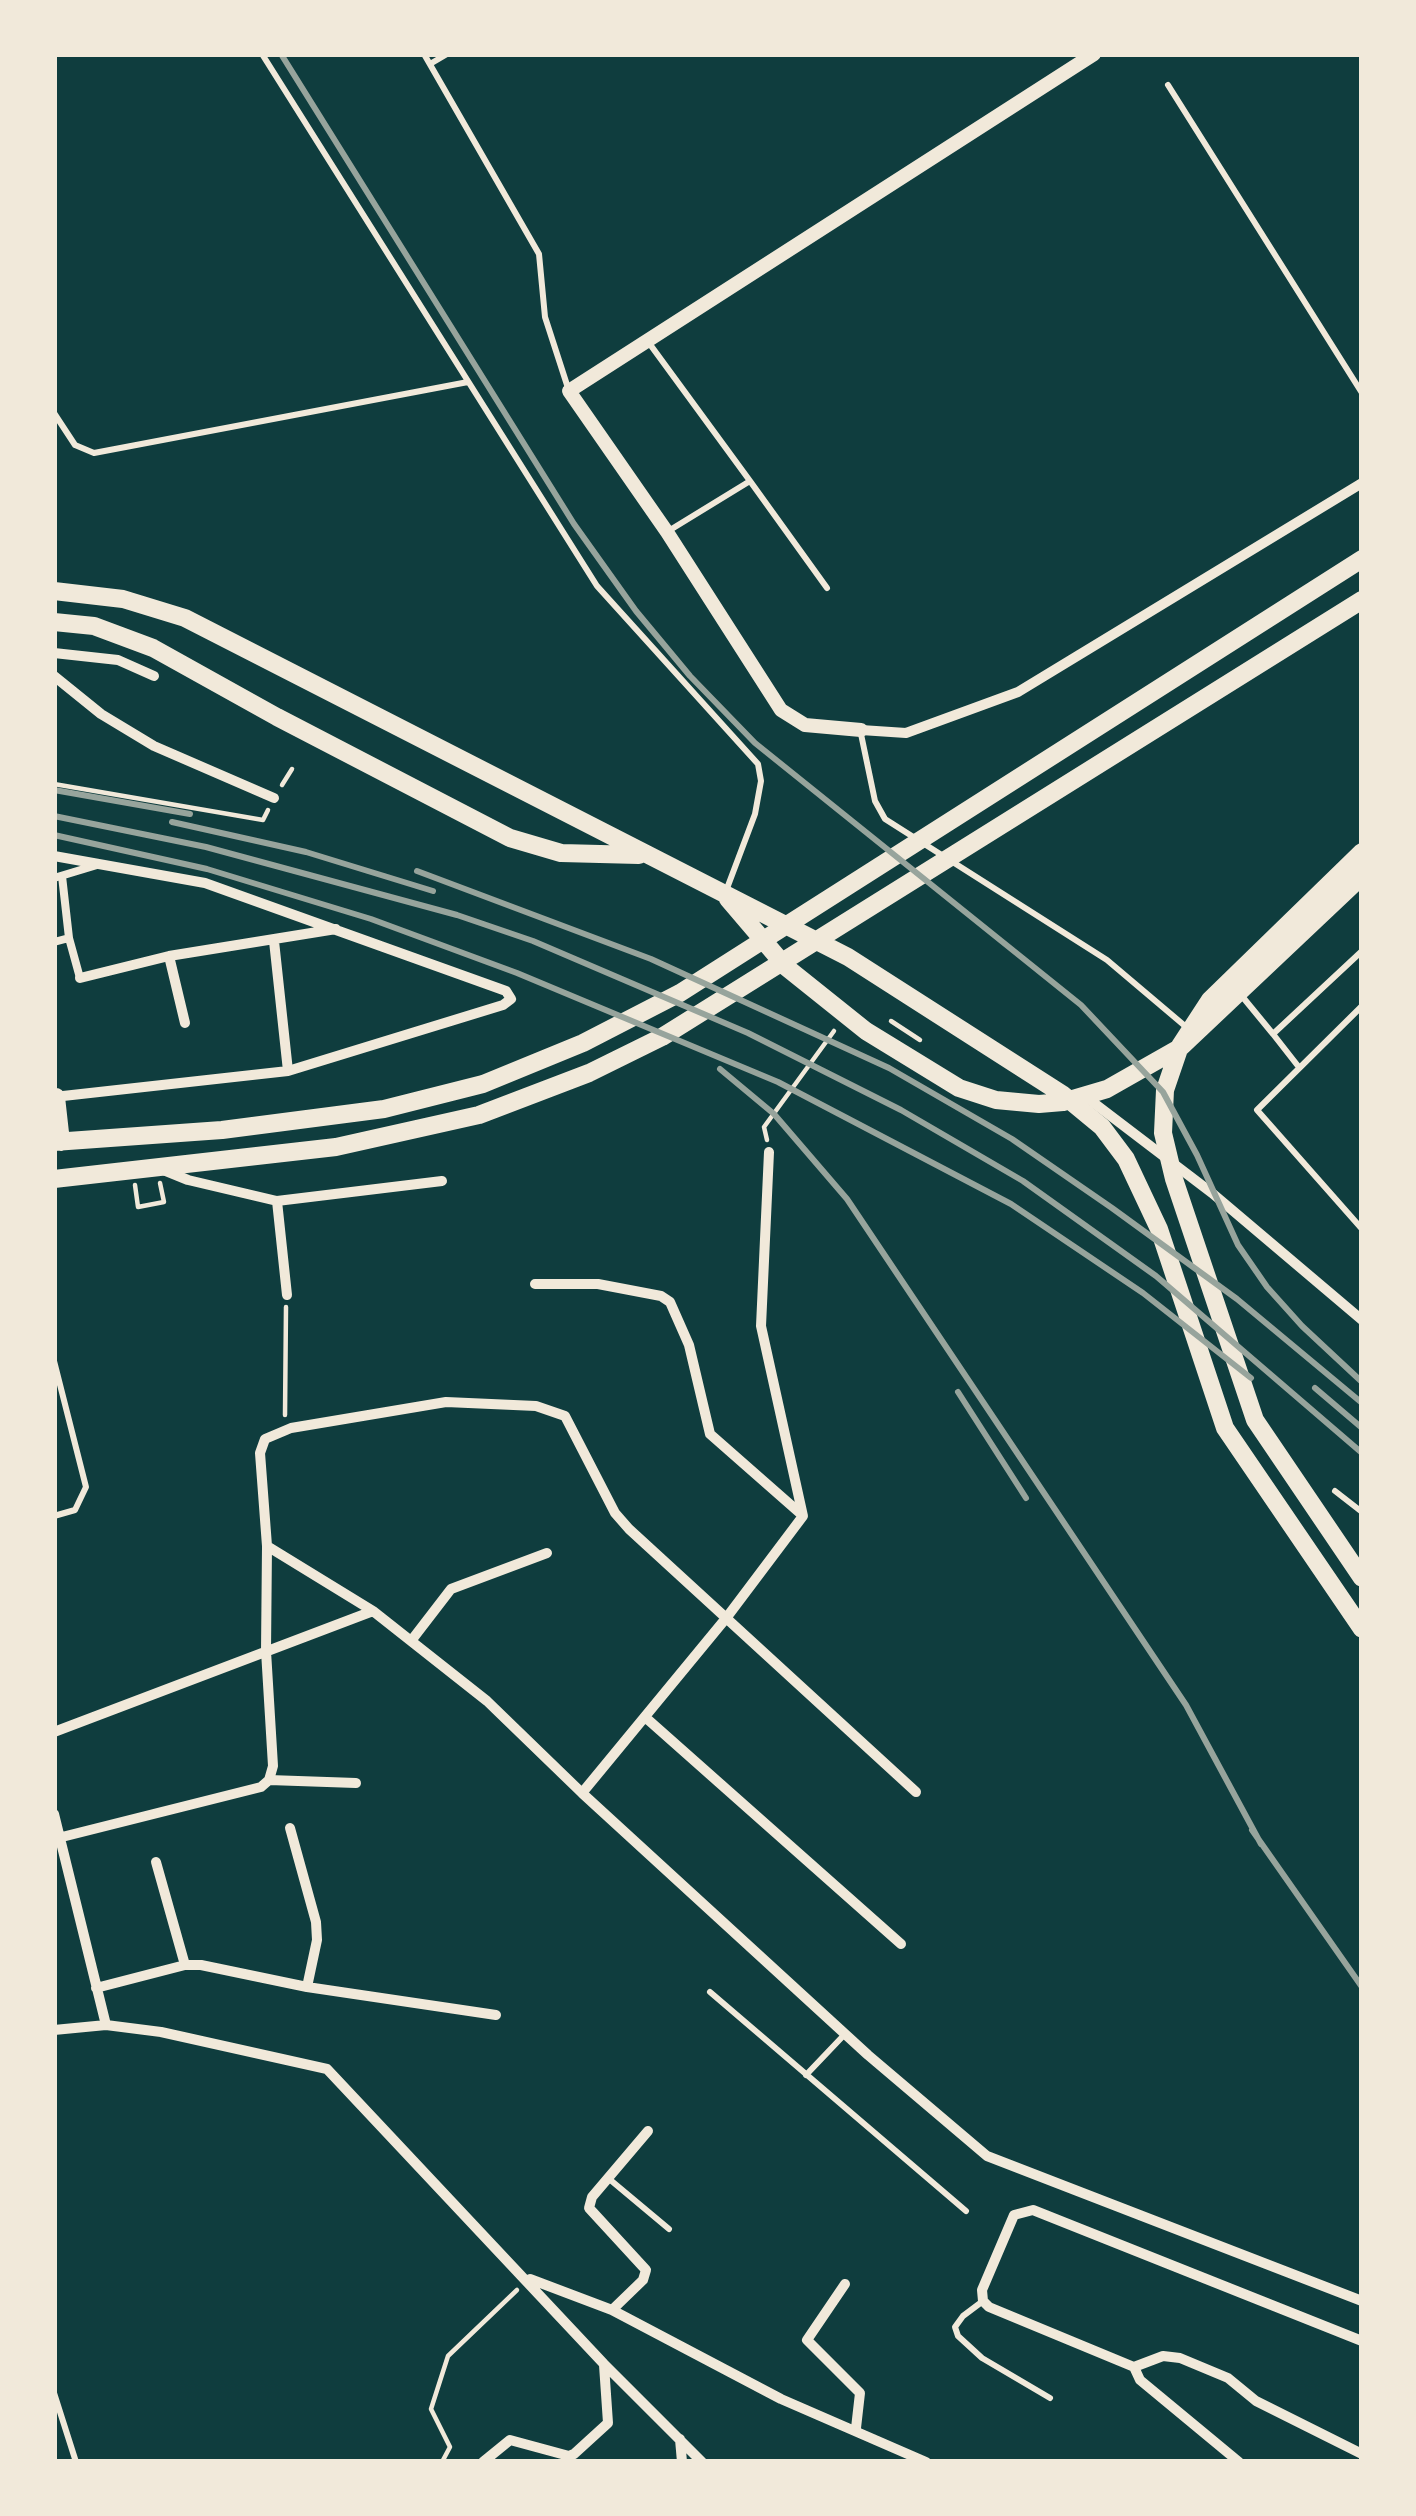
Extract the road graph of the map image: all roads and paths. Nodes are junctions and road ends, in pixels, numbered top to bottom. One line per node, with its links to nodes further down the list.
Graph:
1 (262, 54): 8 (lane)
2 (424, 54): 5 (lane)
3 (447, 54): 5 (lane)
4 (1094, 54): 7 (street)
5 (430, 64): 9 (lane)
6 (1168, 85): 10 (lane)
7 (646, 340): 9 (street); 12 (lane)
8 (469, 381): 11 (lane); 33 (lane)
9 (568, 391): 14 (street)
10 (1362, 393)
11 (54, 413)
12 (749, 481): 14 (lane); 16 (lane)
13 (1362, 483): 23 (street)
14 (667, 532): 23 (street)
15 (1362, 559): 52 (highway)
16 (826, 588)
17 (54, 592): 28 (highway)
18 (1362, 600): 54 (highway)
19 (54, 622): 28 (highway)
20 (54, 653): 22 (street)
21 (54, 676): 26 (street)
22 (154, 676)
23 (861, 730): 46 (lane)
24 (292, 770): 26 (path)
25 (54, 784): 26 (path)
26 (274, 798)
27 (1362, 853): 72 (highway)
28 (644, 855): 33 (highway)
29 (54, 856): 30 (street)
30 (99, 864): 32 (street); 34 (street)
31 (1362, 876): 41 (highway)
32 (58, 877): 35 (street)
33 (725, 895): 50 (highway); 75 (highway)
34 (339, 929): 37 (street); 48 (street)
35 (69, 938): 36 (street); 40 (street)
36 (54, 941)
37 (274, 941): 39 (street); 48 (street)
38 (1362, 951): 45 (lane)
39 (169, 956): 40 (street); 44 (street)
40 (80, 978)
41 (1240, 994): 45 (lane); 46 (highway)
42 (1362, 1006): 47 (lane)
43 (843, 1019): 51 (path)
44 (185, 1023)
45 (1273, 1034): 47 (lane)
46 (1196, 1035): 50 (highway)
47 (1298, 1066): 60 (lane)
48 (288, 1071): 49 (street)
49 (55, 1097): 52 (highway)
50 (1086, 1097): 63 (street)
51 (764, 1126)
52 (57, 1142)
53 (769, 1152): 69 (street)
54 (158, 1168): 55 (highway); 57 (street)
55 (54, 1179)
56 (442, 1181): 57 (street)
57 (277, 1201): 62 (street)
58 (164, 1202): 59 (path)
59 (138, 1207)
60 (1362, 1229)
61 (535, 1284): 69 (street)
62 (286, 1295): 65 (path)
63 (1362, 1320)
64 (54, 1361): 68 (lane)
65 (279, 1432): 70 (street); 74 (street)
66 (1336, 1491): 67 (lane)
67 (1362, 1512)
68 (54, 1516)
69 (803, 1516): 74 (street)
70 (267, 1546): 73 (street); 77 (street)
71 (547, 1553): 76 (street)
72 (1362, 1578)
73 (373, 1611): 76 (street); 77 (street)
74 (727, 1617): 78 (street); 82 (street)
75 (1362, 1629)
76 (411, 1641): 83 (street)
77 (266, 1651): 79 (street); 80 (street)
78 (645, 1717): 83 (street); 88 (street)
79 (54, 1732)
80 (269, 1780): 81 (street); 86 (street)
81 (356, 1783)
82 (916, 1792)
83 (582, 1793): 96 (street)
84 (54, 1814): 86 (street)
85 (290, 1828): 90 (street)
86 (58, 1838): 91 (street)
87 (156, 1862): 89 (street)
88 (902, 1943)
89 (185, 1965): 90 (street); 91 (street)
90 (307, 1987): 93 (street)
91 (97, 1988): 94 (street)
92 (710, 1992): 97 (lane)
93 (496, 2014)
94 (106, 2025): 95 (street); 102 (street)
95 (54, 2030)
96 (845, 2033): 97 (lane); 105 (street)
97 (806, 2075): 100 (lane)
98 (648, 2132): 99 (street)
99 (608, 2178): 101 (lane); 106 (street)
100 (966, 2211)
101 (669, 2229)
102 (527, 2278): 106 (street); 108 (street); 116 (path)
103 (844, 2284): 112 (street)
104 (983, 2301): 107 (street); 109 (street); 111 (lane)
105 (1362, 2301)
106 (612, 2310): 112 (street)
107 (1362, 2341)
108 (604, 2364): 113 (street); 117 (street)
109 (1134, 2367): 114 (street); 121 (street)
110 (54, 2393): 115 (lane)
111 (1050, 2398)
112 (856, 2428): 120 (street)
113 (680, 2439): 118 (street); 119 (street)
114 (1362, 2454)
115 (76, 2462)
116 (442, 2462)
117 (483, 2462)
118 (682, 2462)
119 (702, 2462)
120 (926, 2462)
121 (1239, 2462)

